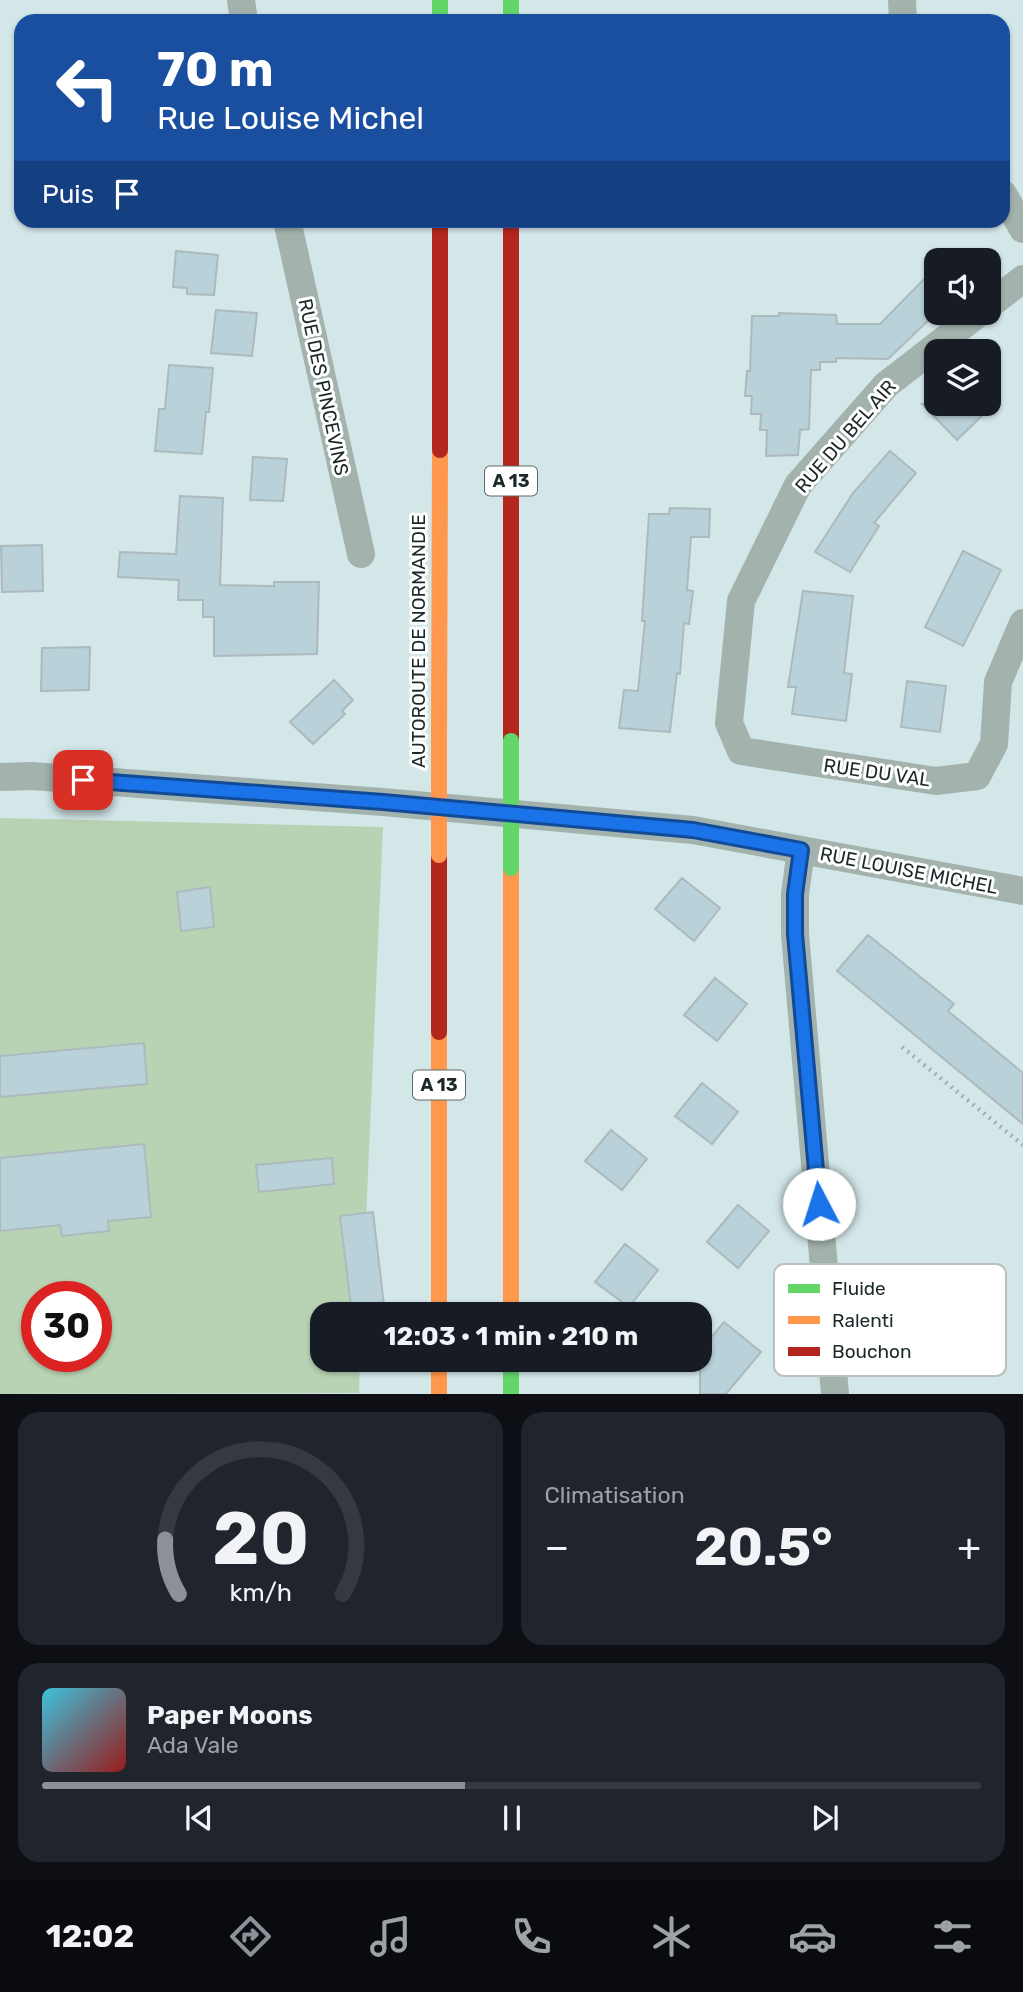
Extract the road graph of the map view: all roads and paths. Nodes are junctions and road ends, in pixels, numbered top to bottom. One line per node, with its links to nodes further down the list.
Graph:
1 (1010, 206): 5 (street)
2 (289, 228): 9 (street, RUE DES PINCEVINS)
3 (440, 228): 18 (highway, AUTOROUTE DE NORMANDIE / A 13, bridge)
4 (511, 228): 19 (highway, A 13, bridge)
5 (1023, 229)
6 (1023, 279): 7 (street)
7 (1001, 296)
8 (964, 325): 11 (street, RUE DU BEL AIR)
9 (361, 554)
10 (1023, 623): 11 (street, RUE DU VAL)
11 (741, 751)
12 (0, 777): 13 (street, RUE LOUISE MICHEL)
13 (801, 850): 14 (street, RUE LOUISE MICHEL); 17 (street)
14 (1023, 891)
15 (902, 1047): 16 (path)
16 (1023, 1145)
17 (824, 1264)
18 (439, 1302)
19 (511, 1302)
20 (439, 1372): 23 (highway)
21 (511, 1372): 24 (highway)
22 (833, 1376): 25 (street)
23 (439, 1394)
24 (511, 1394)
25 (835, 1394)

